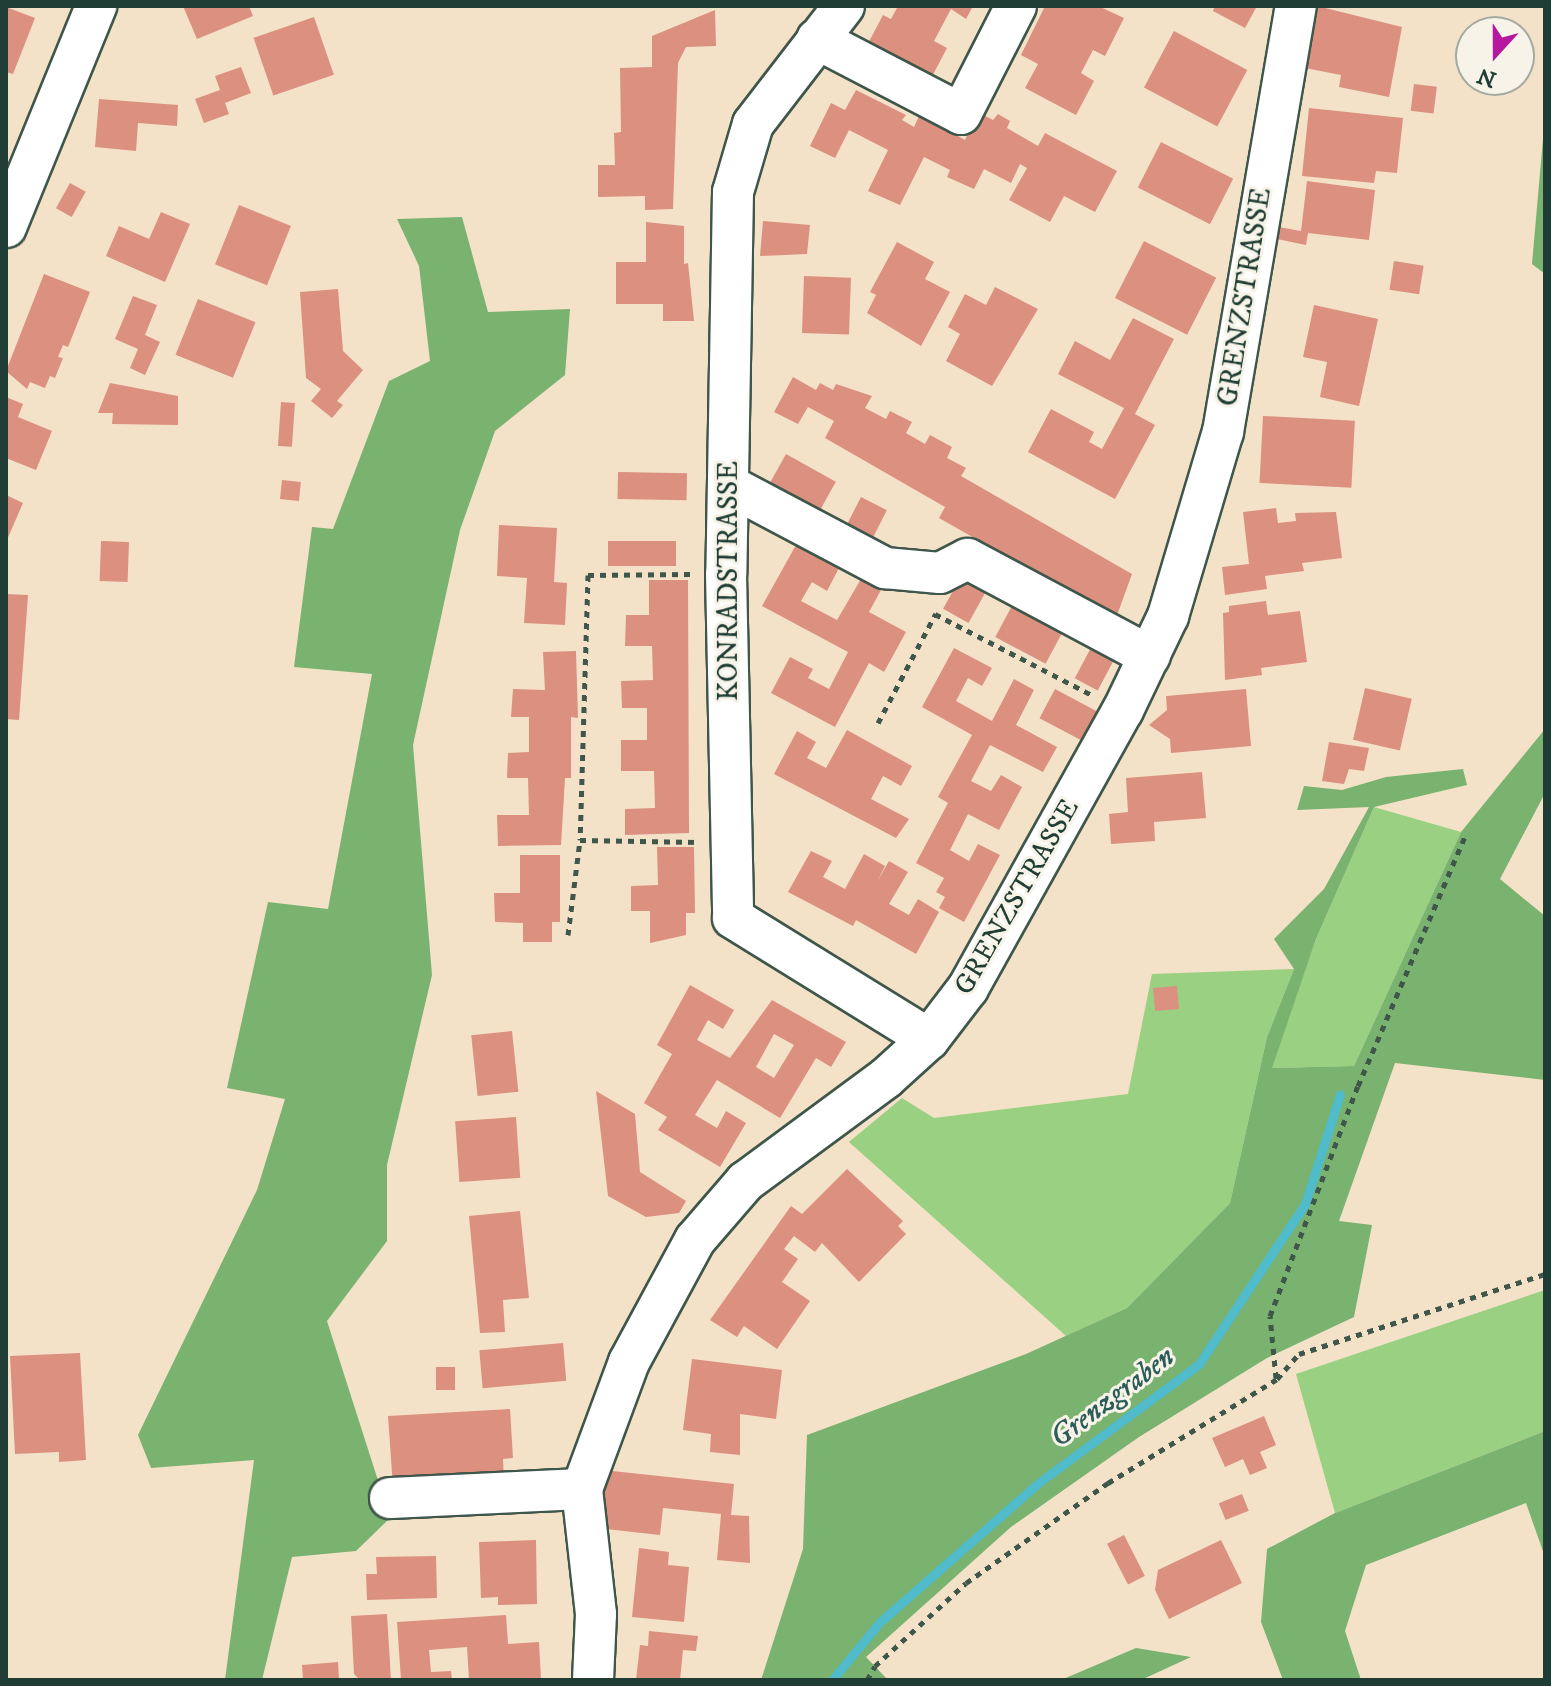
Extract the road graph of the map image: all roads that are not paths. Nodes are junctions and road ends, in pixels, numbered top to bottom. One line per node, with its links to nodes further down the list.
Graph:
1 (96, 6): 6 (street)
2 (844, 6): 5 (street, KONRADSTRASSE)
3 (1016, 6): 5 (street)
4 (1296, 6): 8 (street, GRENZSTRASSE)
5 (817, 39): 7 (street, KONRADSTRASSE)
6 (6, 227)
7 (728, 485): 8 (street); 9 (street, KONRADSTRASSE)
8 (1150, 656): 9 (street, GRENZSTRASSE)
9 (929, 1039): 10 (street, GRENZSTRASSE)
10 (582, 1489): 11 (street); 12 (street, GRENZSTRASSE)
11 (390, 1498)
12 (593, 1680)

